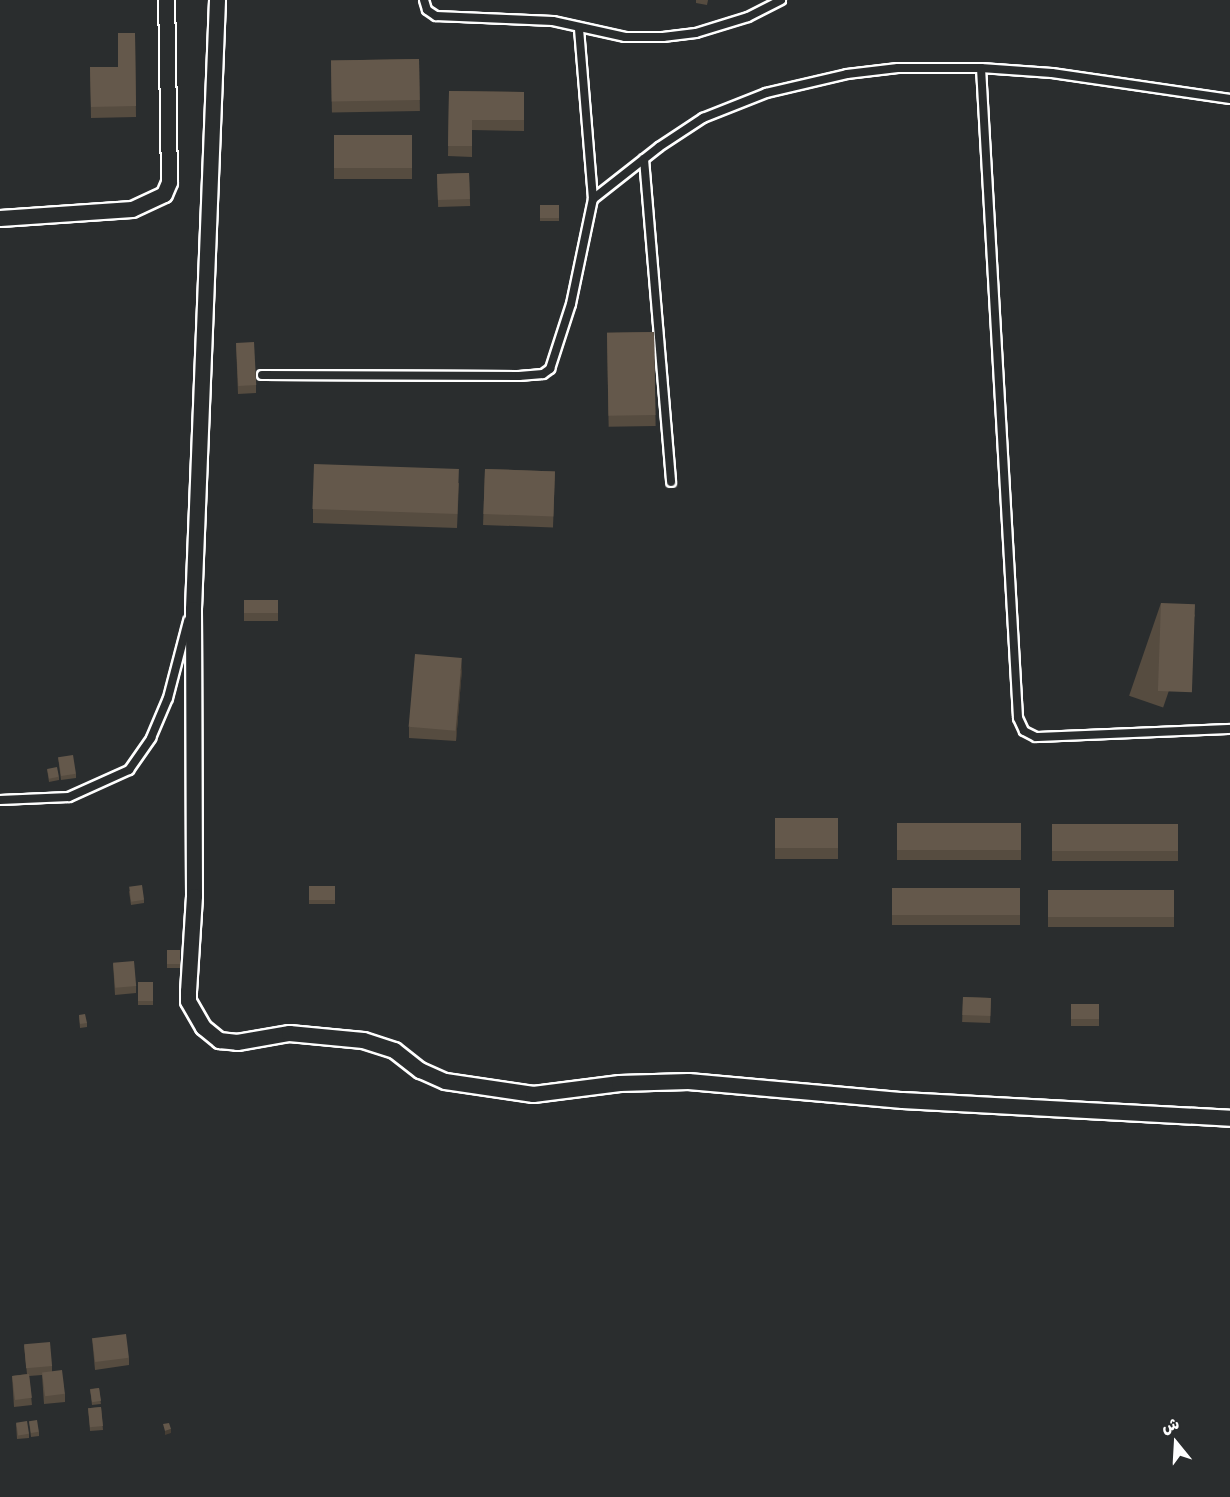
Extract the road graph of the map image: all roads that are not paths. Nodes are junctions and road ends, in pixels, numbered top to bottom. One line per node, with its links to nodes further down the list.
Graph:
1 (166, 0): 10 (street)
2 (217, 0): 13 (street)
3 (424, 0): 5 (lane)
4 (781, 0): 5 (lane)
5 (579, 30): 9 (lane)
6 (981, 68): 7 (lane); 8 (lane); 14 (lane)
7 (1230, 99)
8 (644, 159): 9 (lane); 12 (lane)
9 (593, 199): 11 (lane)
10 (0, 218)
11 (262, 375)
12 (671, 482)
13 (193, 609): 15 (lane); 16 (street)
14 (1230, 729)
15 (0, 800)
16 (1230, 1118)

